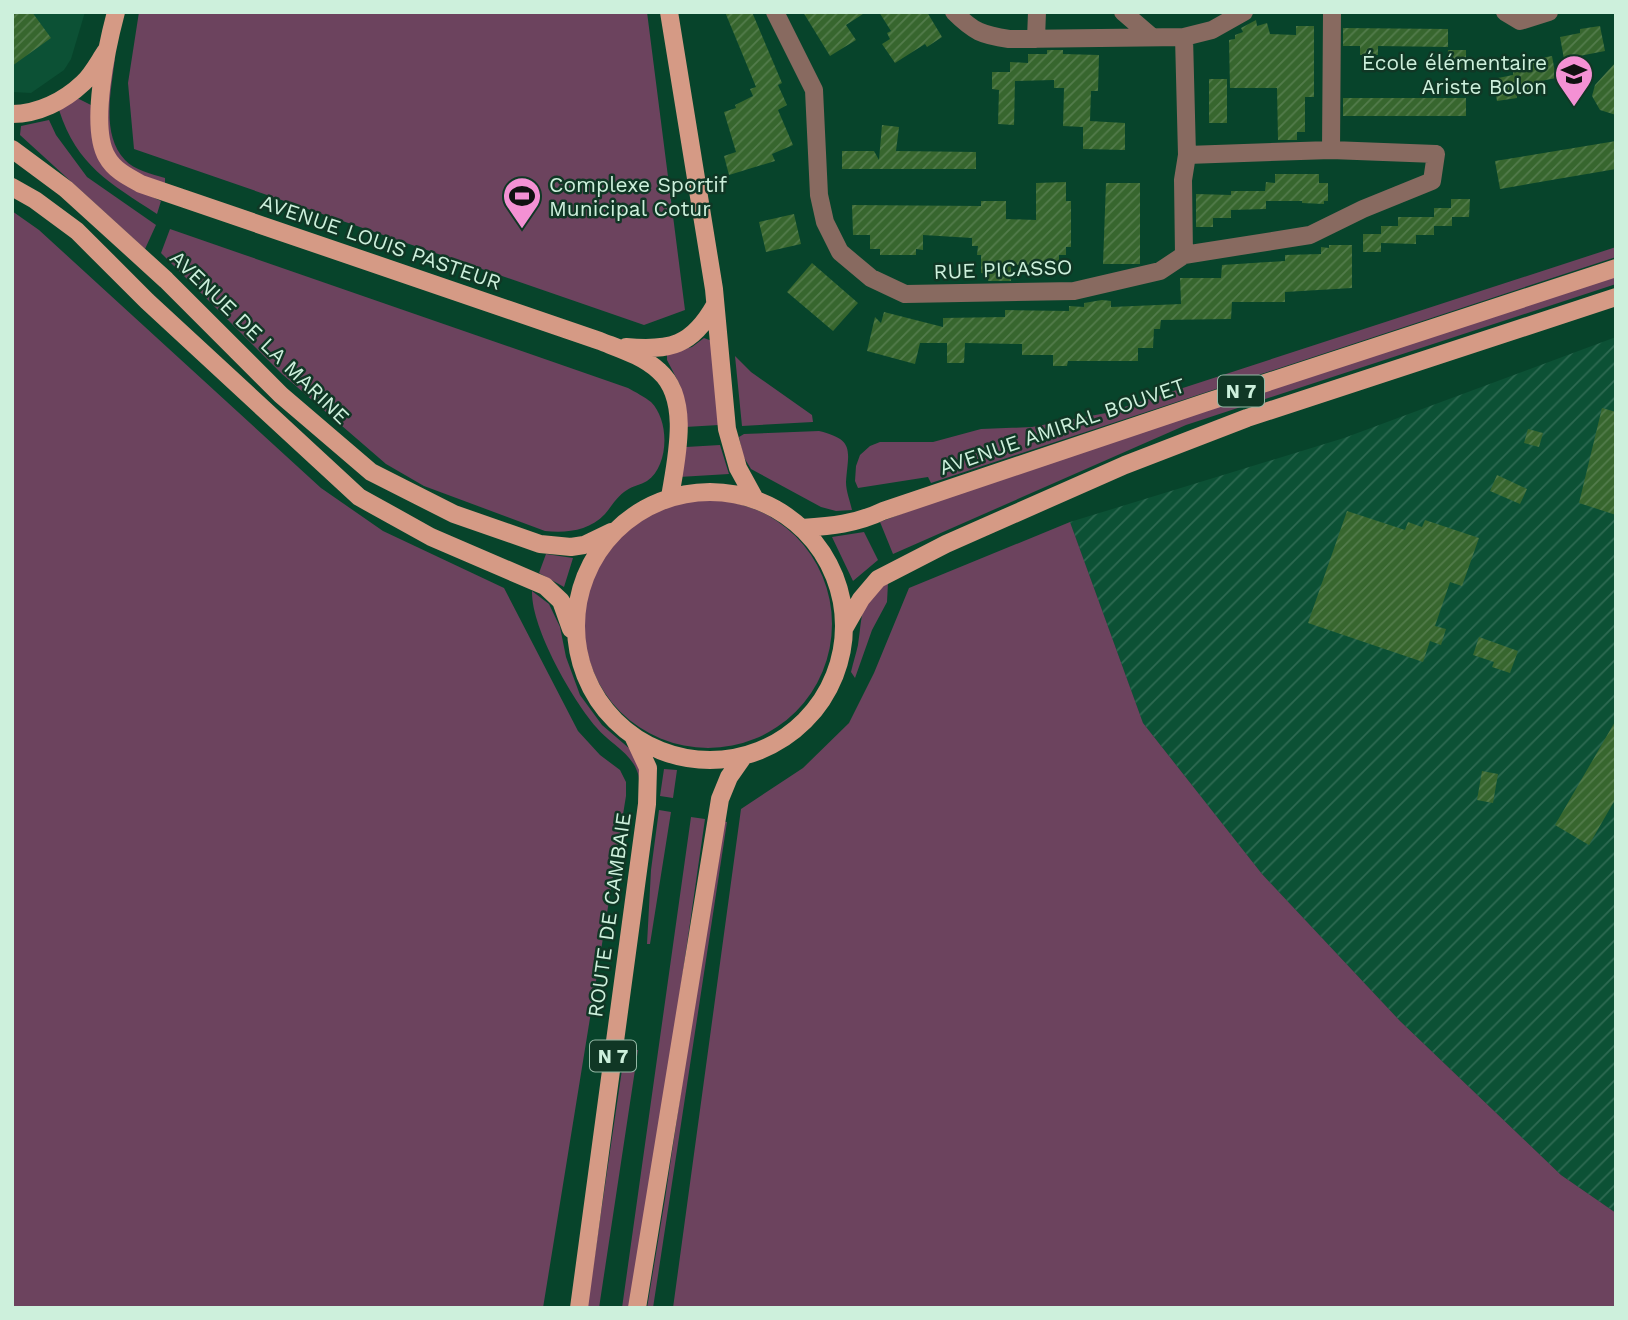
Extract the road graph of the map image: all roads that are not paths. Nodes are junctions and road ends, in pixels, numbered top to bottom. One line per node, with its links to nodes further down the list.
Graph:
1 (116, 12): 14 (main road, AVENUE LOUIS PASTEUR)
2 (669, 12): 23 (main road)
3 (775, 12): 20 (street, RUE PICASSO)
4 (954, 12): 13 (street)
5 (1037, 12): 13 (street)
6 (1123, 12): 11 (street)
7 (1244, 12): 12 (street)
8 (1332, 12): 17 (street)
9 (1506, 12): 10 (street)
10 (1549, 12)
11 (1152, 37): 12 (street); 13 (street)
12 (1184, 37): 18 (street)
13 (1036, 39)
14 (106, 51): 15 (main road); 24 (main road, AVENUE LOUIS PASTEUR)
15 (12, 114)
16 (12, 149): 28 (main road, AVENUE DE LA MARINE)
17 (1331, 149): 18 (street); 20 (street)
18 (1186, 155): 20 (street)
19 (12, 187): 30 (main road)
20 (1184, 255)
21 (1616, 268): 27 (main road, AVENUE AMIRAL BOUVET / N 7)
22 (1616, 297): 29 (main road, N 7)
23 (715, 305): 24 (main road); 26 (main road)
24 (612, 346): 25 (main road, AVENUE LOUIS PASTEUR)
25 (670, 497): 26 (main road); 28 (main road)
26 (755, 499): 27 (main road)
27 (802, 528): 29 (main road)
28 (614, 531): 30 (main road)
29 (845, 627): 32 (main road)
30 (575, 639): 31 (main road)
31 (634, 738): 32 (main road); 33 (main road, ROUTE DE CAMBAIE / N 7)
32 (743, 757): 34 (main road)
33 (579, 1308)
34 (637, 1308)

